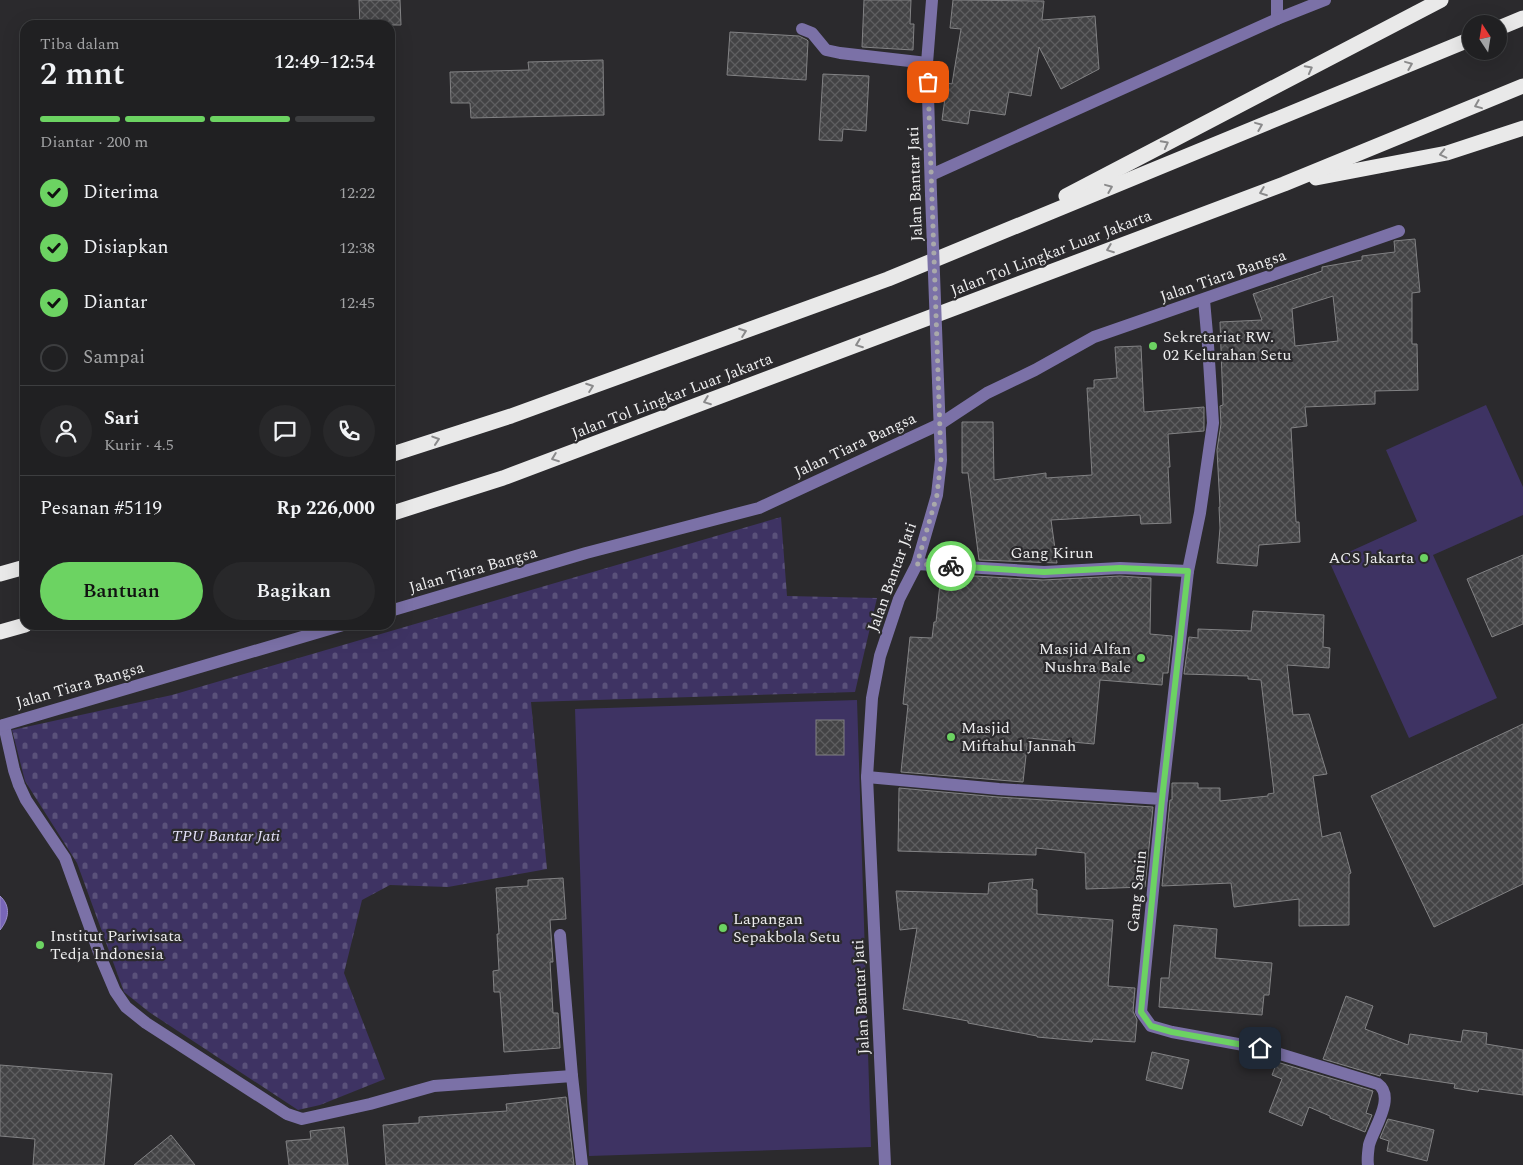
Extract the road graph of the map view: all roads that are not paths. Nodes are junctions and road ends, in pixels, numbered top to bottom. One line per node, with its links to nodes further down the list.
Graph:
1 (932, 0): 10 (street, Jalan Bantar Jati)
2 (1277, 0): 6 (street)
3 (1325, 0): 6 (street)
4 (1441, 0): 16 (highway, one-way to 4)
5 (1523, 18): 7 (highway)
6 (1277, 19): 13 (street)
7 (1508, 24)
8 (802, 29): 10 (street)
9 (1462, 43): 16 (highway, one-way to 9)
10 (927, 63): 13 (street, Jalan Bantar Jati)
11 (1523, 86): 14 (highway, Jalan Tol Lingkar Luar Jakarta, one-way to 14)
12 (1523, 128): 14 (highway, one-way to 14)
13 (930, 175): 18 (street, Jalan Bantar Jati, bridge)
14 (1284, 184): 20 (highway, Jalan Tol Lingkar Luar Jakarta, one-way to 20)
15 (1399, 231): 17 (street, Jalan Tiara Bangsa)
16 (983, 240): 19 (highway, one-way to 16)
17 (1204, 300): 18 (street, Jalan Tiara Bangsa); 23 (street, Gang Sanin)
18 (940, 424): 21 (street, Jalan Bantar Jati); 25 (street, Jalan Tiara Bangsa)
19 (395, 453)
20 (395, 512)
21 (917, 564): 23 (street, Gang Kirun); 30 (street, Jalan Bantar Jati)
22 (20, 568): 24 (highway)
23 (1188, 571): 31 (street, Gang Sanin)
24 (0, 574)
25 (395, 610)
26 (20, 626): 28 (highway)
27 (325, 630): 29 (street, Jalan Tiara Bangsa)
28 (0, 632)
29 (2, 726): 33 (street)
30 (868, 777): 31 (street); 35 (street, Jalan Bantar Jati)
31 (1162, 799): 36 (street, Gang Sanin)
32 (560, 935): 33 (street)
33 (572, 1076): 34 (street)
34 (582, 1165)
35 (885, 1165)
36 (1368, 1165)

